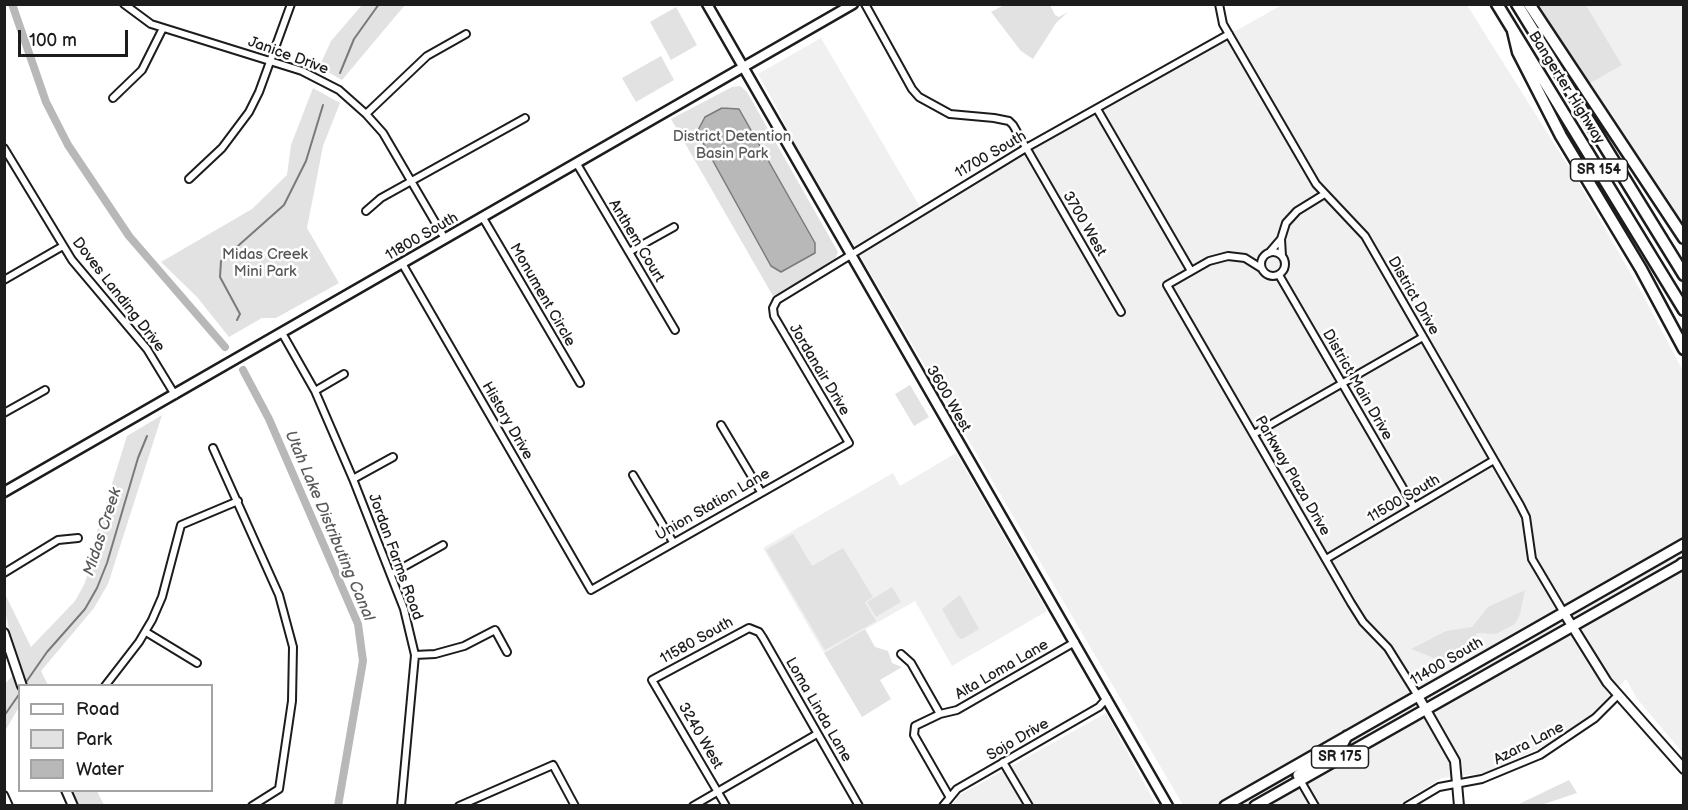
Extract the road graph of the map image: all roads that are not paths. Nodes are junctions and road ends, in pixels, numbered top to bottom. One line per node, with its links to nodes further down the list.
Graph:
1 (124, 4): 10 (street, Janice Drive)
2 (291, 4): 14 (street)
3 (707, 4): 15 (main road, 3600 West)
4 (853, 4): 15 (main road, 11800 South)
5 (865, 4): 21 (street, 3700 West)
6 (1219, 4): 13 (street, District Drive)
7 (1497, 4): 11 (highway, Bangerter Highway / SR 154)
8 (1517, 4): 44 (highway, Bangerter Highway / SR 154)
9 (1529, 4): 31 (highway)
10 (164, 28): 14 (street, Janice Drive); 16 (street)
11 (1513, 31): 47 (highway, Bangerter Highway / SR 154); 52 (highway)
12 (466, 34): 18 (street)
13 (1229, 34): 17 (street, 11700 South); 27 (street, District Drive)
14 (271, 61): 18 (street, Janice Drive); 25 (street)
15 (744, 68): 24 (main road, 11800 South); 38 (main road, 3600 West)
16 (113, 98)
17 (1097, 109): 21 (street, 11700 South); 42 (street)
18 (366, 114): 26 (street, Janice Drive)
19 (525, 118): 26 (street)
20 (4, 148): 22 (street, Doves Landing Drive)
21 (1026, 148): 38 (street, 11700 South); 48 (street, 3700 West)
22 (11, 160): 23 (street); 34 (street, Doves Landing Drive)
23 (4, 164)
24 (577, 164): 29 (main road, 11800 South); 35 (street, Anthem Court)
25 (189, 180)
26 (412, 183): 28 (street); 32 (street, Janice Drive)
27 (1323, 195): 33 (street); 51 (street, District Drive)
28 (366, 211)
29 (483, 218): 32 (main road, 11800 South); 54 (street, Monument Circle)
30 (674, 227): 35 (street)
31 (1683, 238)
32 (445, 239): 40 (main road, 11800 South)
33 (1281, 239): 36 (street); 37 (street)
34 (63, 246): 45 (street); 58 (street, Doves Landing Drive)
35 (629, 252): 49 (street, Anthem Court)
36 (1267, 254): 37 (street); 39 (street, Parkway Plaza Drive); 41 (street)
37 (1282, 256): 43 (street)
38 (850, 257): 46 (street, 11700 South); 86 (main road, 3600 West)
39 (1245, 258): 41 (street); 42 (street, Parkway Plaza Drive)
40 (403, 265): 50 (main road, 11800 South); 80 (street, History Drive)
41 (1261, 268): 43 (street)
42 (1191, 271): 61 (street, Parkway Plaza Drive)
43 (1279, 275): 55 (street, District Main Drive)
44 (1683, 275)
45 (4, 280)
46 (773, 308): 62 (street, Jordanair Drive)
47 (1683, 310)
48 (1121, 312)
49 (675, 330)
50 (282, 333): 57 (street, Jordan Farms Road); 58 (main road, 11800 South)
51 (1423, 336): 55 (street); 65 (street, District Drive)
52 (1683, 349)
53 (344, 374): 57 (street)
54 (580, 383)
55 (1342, 383): 61 (street); 71 (street, District Main Drive)
56 (45, 390): 59 (street)
57 (315, 391): 67 (street, Jordan Farms Road)
58 (175, 395): 68 (main road, 11800 South)
59 (5, 413)
60 (721, 425): 69 (street)
61 (1254, 434): 76 (street, Parkway Plaza Drive)
62 (849, 443): 69 (street, Union Station Lane)
63 (213, 448): 70 (street)
64 (393, 458): 67 (street)
65 (1494, 460): 71 (street, 11500 South); 81 (street, District Drive)
66 (633, 475): 73 (street)
67 (353, 479): 79 (street, Jordan Farms Road)
68 (4, 492)
69 (761, 492): 73 (street, Union Station Lane)
70 (238, 501): 84 (street); 112 (street)
71 (1414, 507): 76 (street, 11500 South)
72 (78, 538): 78 (street)
73 (673, 542): 80 (street, Union Station Lane)
74 (1683, 544): 81 (main road, 11400 South / SR 175)
75 (443, 545): 79 (street)
76 (1326, 559): 95 (street, Parkway Plaza Drive)
77 (1683, 564): 82 (main road, 11400 South / SR 175)
78 (4, 573)
79 (392, 574): 89 (street, Jordan Farms Road)
80 (591, 590)
81 (1564, 613): 82 (street); 95 (main road, 11400 South / SR 175)
82 (1571, 625): 94 (street); 97 (main road, 11400 South / SR 175)
83 (754, 629): 91 (street, 11580 South); 99 (street, Loma Linda Lane)
84 (146, 632): 90 (street); 93 (street)
85 (4, 633): 92 (street)
86 (1075, 642): 96 (main road, 3600 West); 98 (street, Alta Loma Lane)
87 (507, 652): 89 (street)
88 (901, 654): 98 (street)
89 (415, 655): 113 (street, Jordan Farms Road)
90 (197, 663)
91 (652, 680): 106 (street, 3240 West)
92 (21, 681)
93 (107, 684)
94 (1618, 695): 103 (street); 105 (street, Azara Lane)
95 (1418, 696): 97 (street); 100 (main road, 11400 South / SR 175)
96 (1107, 698): 101 (street, Sojo Drive); 121 (main road, 3600 West)
97 (1425, 708): 104 (main road, 11400 South / SR 175); 105 (street)
98 (940, 714): 109 (street, Alta Loma Lane)
99 (818, 734): 106 (street); 118 (street, Loma Linda Lane)
100 (1347, 736): 102 (main road, 11400 South / SR 175); 104 (main road)
101 (1003, 762): 109 (street, Sojo Drive); 120 (street)
102 (1292, 768): 122 (main road, 11400 South / SR 175); 123 (main road)
103 (1683, 769)
104 (1300, 780): 124 (main road, 11400 South / SR 175); 125 (street)
105 (1458, 782): 126 (street, Azara Lane); 127 (street)
106 (718, 791): 116 (street); 117 (street, 3240 West)
107 (67, 792): 111 (street)
108 (4, 795): 110 (street)
109 (949, 796): 119 (street, Sojo Drive)
110 (9, 806)
111 (73, 806)
112 (252, 806)
113 (401, 806)
114 (459, 806): 115 (street)
115 (575, 806)
116 (693, 806)
117 (726, 806)
118 (859, 806)
119 (943, 806)
120 (1029, 806)
121 (1168, 806)
122 (1225, 806)
123 (1246, 806)
124 (1255, 806)
125 (1315, 806)
126 (1407, 806)
127 (1459, 806)

